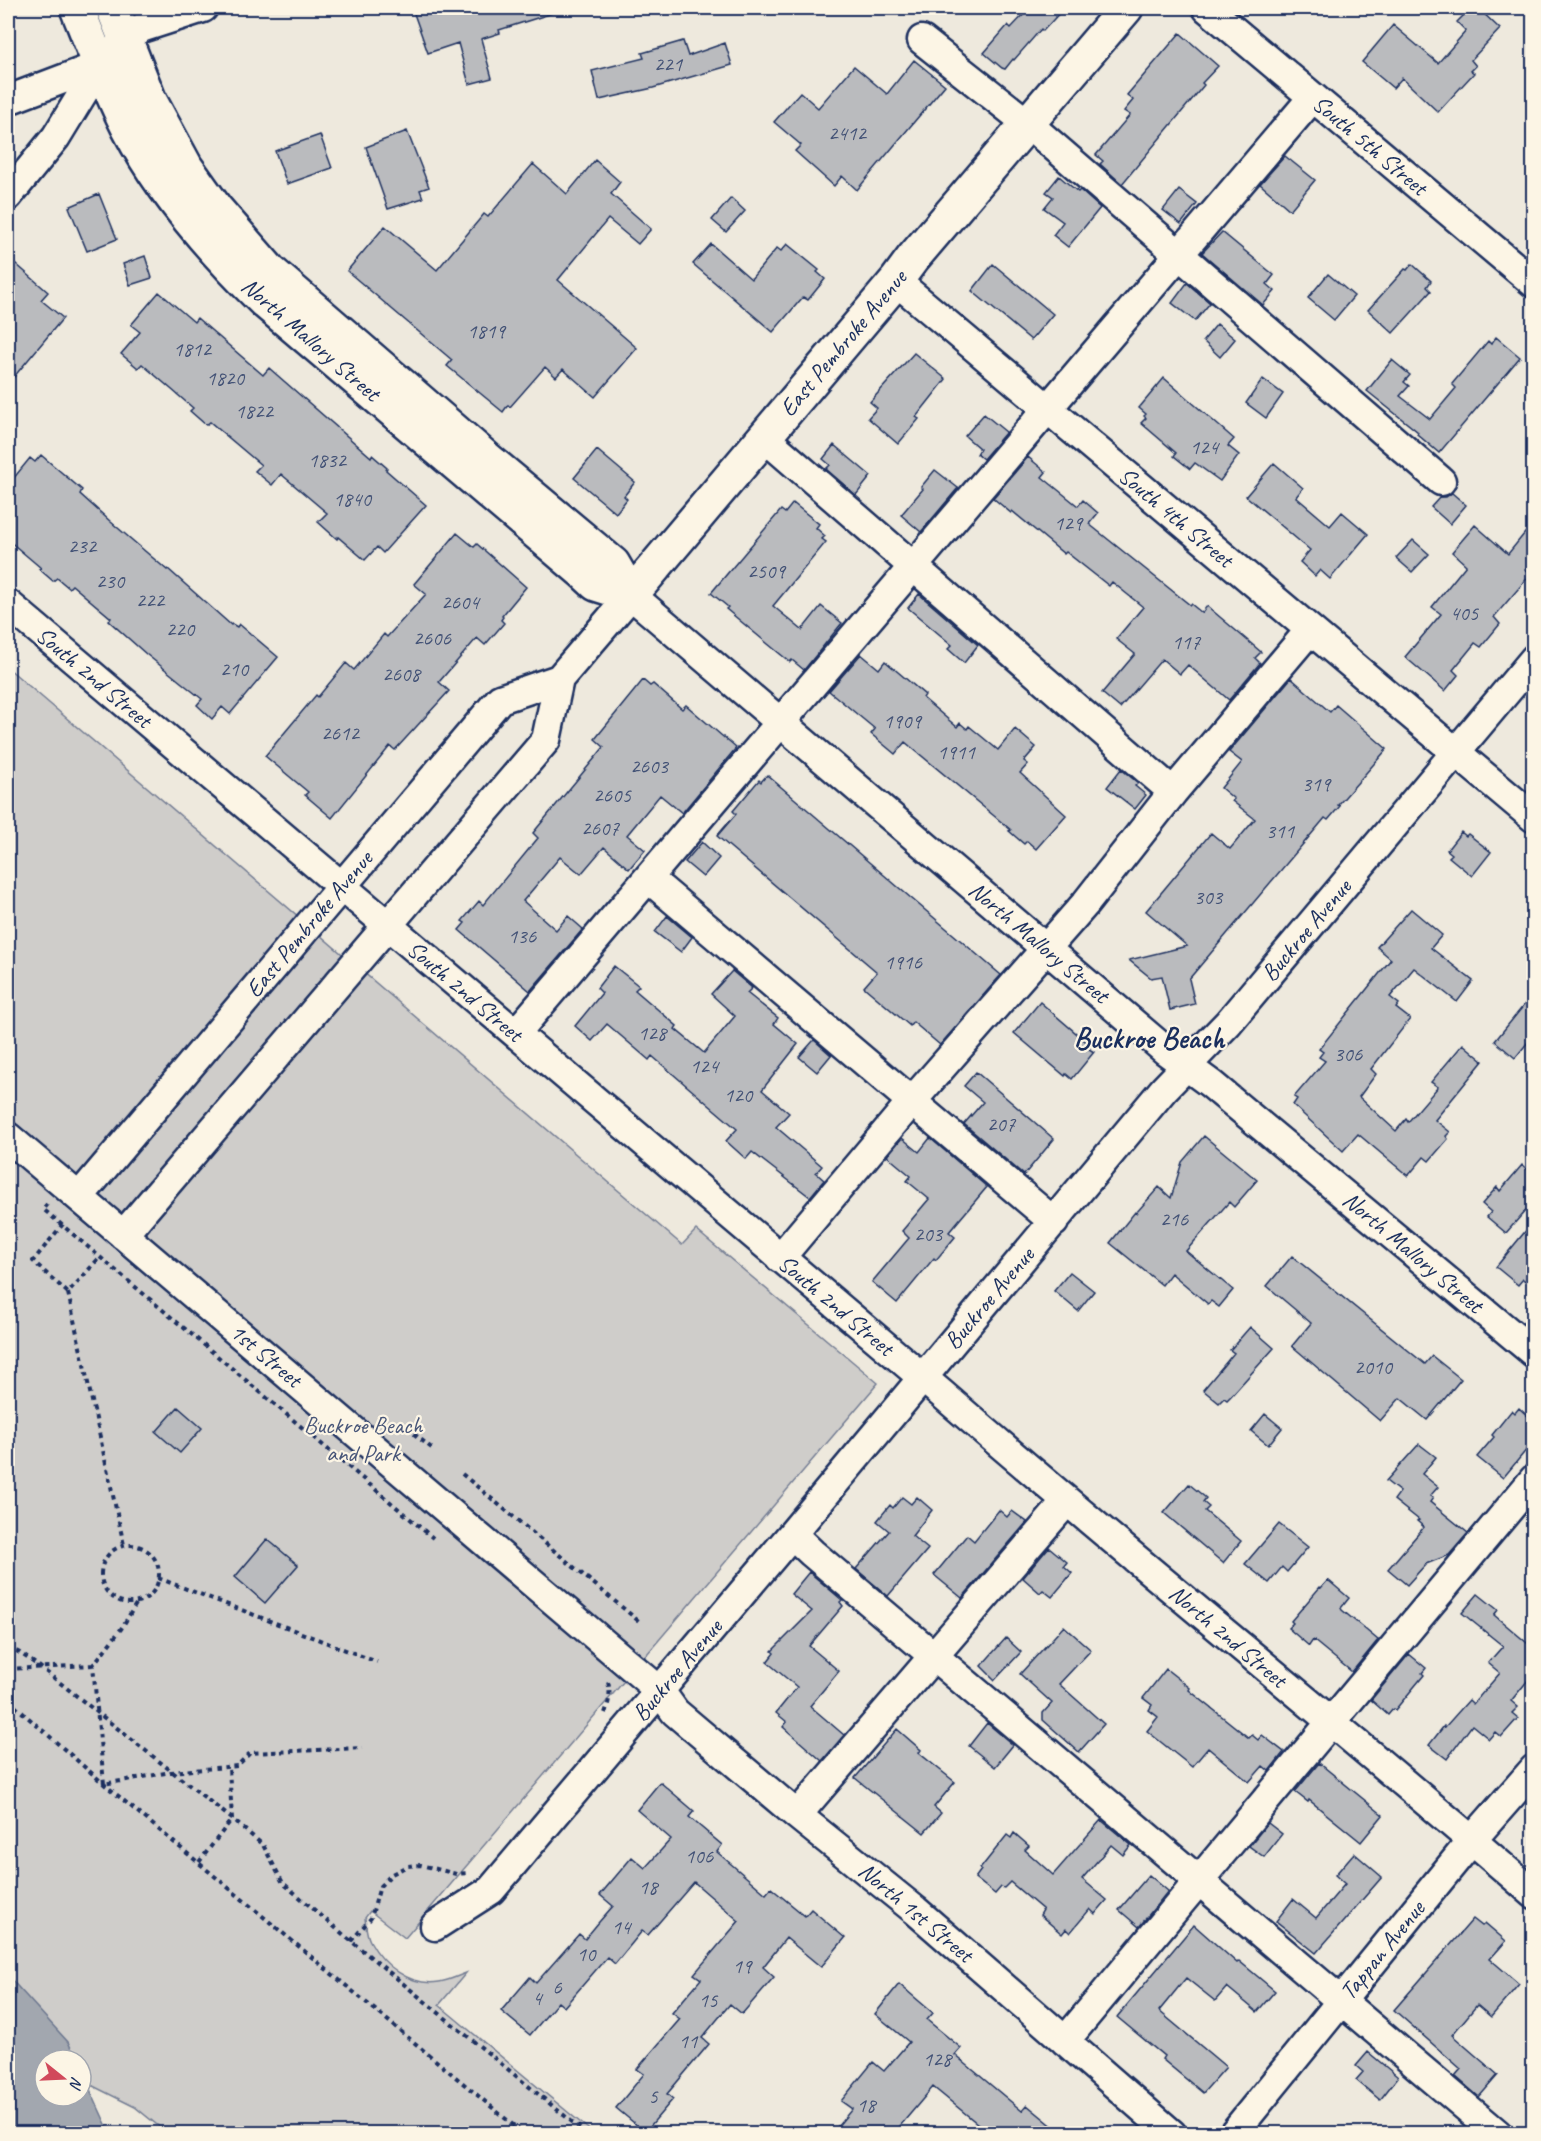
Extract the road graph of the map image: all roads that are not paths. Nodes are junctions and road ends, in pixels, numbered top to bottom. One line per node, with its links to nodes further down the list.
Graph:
1 (77, 8): 9 (main road, North Mallory Street)
2 (112, 8): 7 (main road, North Mallory Street)
3 (202, 8): 6 (street)
4 (1126, 8): 12 (main road, East Pembroke Avenue)
5 (1207, 8): 10 (street, South 5th Street)
6 (158, 14): 7 (street)
7 (125, 40): 9 (street); 21 (main road, North Mallory Street)
8 (922, 40): 12 (street)
9 (100, 65): 11 (street); 13 (street); 21 (main road, North Mallory Street)
10 (1313, 97): 14 (street); 16 (street, South 5th Street)
11 (8, 100)
12 (1027, 123): 14 (street); 15 (main road, East Pembroke Avenue)
13 (8, 196)
14 (1178, 255): 17 (street); 19 (street)
15 (896, 281): 17 (street, South 4th Street); 18 (main road, East Pembroke Avenue)
16 (1533, 283)
17 (1047, 408): 20 (street); 23 (street, South 4th Street)
18 (764, 437): 20 (street); 21 (main road, East Pembroke Avenue)
19 (1442, 481)
20 (913, 566): 26 (street); 28 (street)
21 (631, 595): 25 (street, East Pembroke Avenue); 26 (street, North Mallory Street)
22 (8, 604): 31 (street, South 2nd Street)
23 (1311, 630): 27 (street, South 4th Street); 28 (street)
24 (1533, 660): 27 (street, Buckroe Avenue)
25 (559, 679): 31 (street, East Pembroke Avenue); 32 (street, East Pembroke Avenue)
26 (780, 722): 30 (street); 33 (street, North Mallory Street)
27 (1456, 753): 29 (street, South 4th Street); 35 (street, Buckroe Avenue)
28 (1173, 792): 33 (street)
29 (1533, 819)
30 (648, 878): 34 (street); 36 (street)
31 (341, 886): 32 (street, South 2nd Street); 38 (street, East Pembroke Avenue)
32 (388, 926): 34 (street, South 2nd Street); 40 (street, East Pembroke Avenue)
33 (1047, 949): 35 (street, North Mallory Street); 36 (street)
34 (516, 1033): 41 (street, South 2nd Street)
35 (1186, 1066): 39 (street, Buckroe Avenue); 42 (street, North Mallory Street)
36 (912, 1101): 39 (street); 41 (street)
37 (8, 1137): 38 (street, 1st Street)
38 (79, 1197): 40 (street, 1st Street)
39 (1054, 1222): 43 (street, Buckroe Avenue)
40 (123, 1234): 48 (street, 1st Street)
41 (780, 1258): 43 (street, South 2nd Street)
42 (1533, 1353)
43 (922, 1378): 45 (street, North 2nd Street); 46 (street, Buckroe Avenue)
44 (1533, 1479): 49 (street)
45 (1066, 1502): 47 (street); 49 (street, North 2nd Street)
46 (792, 1534): 47 (street); 48 (street, Buckroe Avenue)
47 (935, 1656): 51 (street); 53 (street)
48 (660, 1691): 51 (street, North 1st Street); 55 (street, Buckroe Avenue)
49 (1331, 1721): 52 (street, North 2nd Street); 53 (street)
50 (1533, 1768): 52 (street, Tappan Avenue)
51 (797, 1815): 57 (street, North 1st Street)
52 (1472, 1840): 54 (street, North 2nd Street); 56 (street, Tappan Avenue)
53 (1199, 1879): 56 (street); 57 (street)
54 (1533, 1894)
55 (435, 1926)
56 (1342, 2001): 59 (street, Tappan Avenue); 60 (street)
57 (1065, 2041): 58 (street, North 1st Street)
58 (1172, 2133)
59 (1233, 2133)
60 (1498, 2133)

